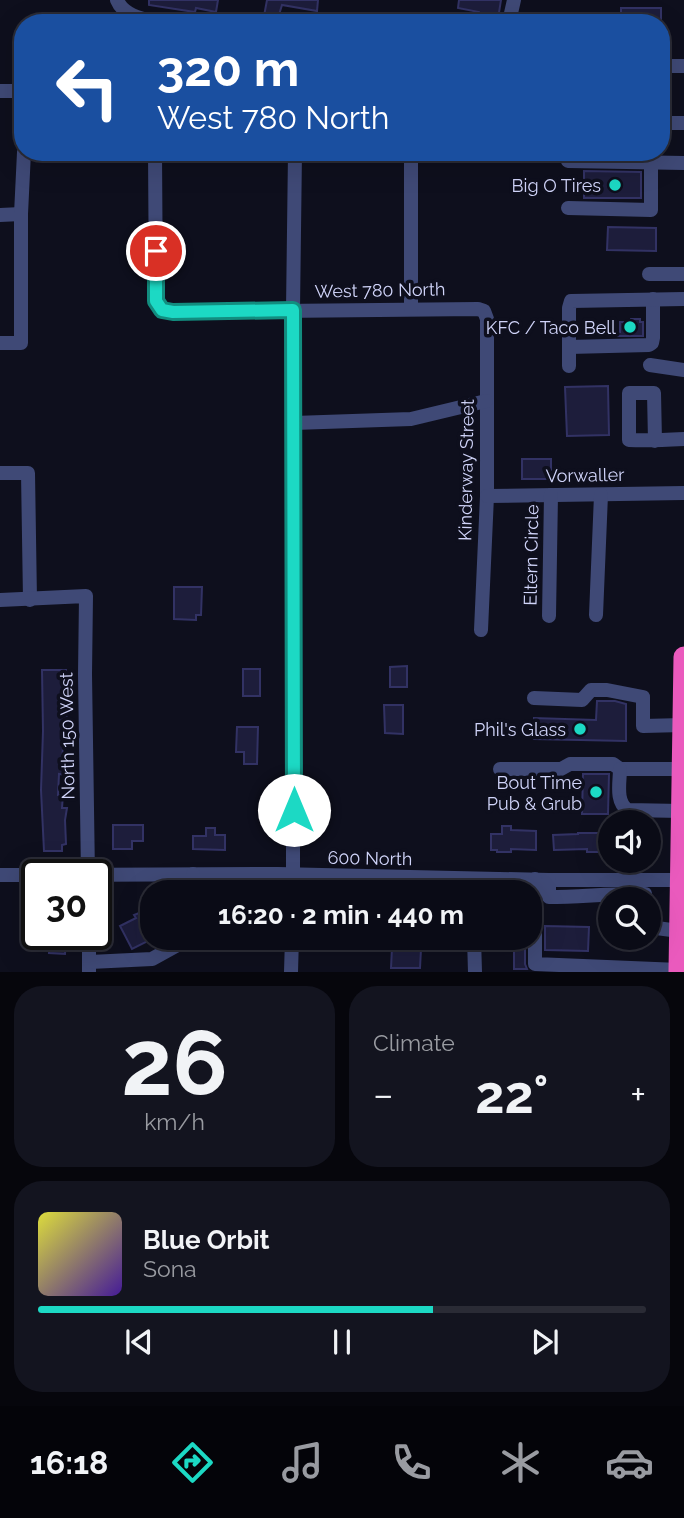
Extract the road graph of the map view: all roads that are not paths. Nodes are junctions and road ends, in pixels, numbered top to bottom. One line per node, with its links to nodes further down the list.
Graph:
1 (117, 0): 2 (street)
2 (128, 14)
3 (23, 161): 11 (street)
4 (155, 161): 18 (street, West 780 North)
5 (295, 161): 18 (street)
6 (411, 161): 17 (street)
7 (568, 161): 8 (street)
8 (651, 162): 9 (street); 10 (street)
9 (684, 163)
10 (568, 208)
11 (22, 214): 12 (street); 20 (street)
12 (0, 215)
13 (649, 274): 14 (street)
14 (684, 274)
15 (653, 299): 16 (street); 21 (street); 21 (street)
16 (684, 299)
17 (411, 309): 18 (street, West 780 North); 19 (street, West 780 North)
18 (293, 310): 26 (street)
19 (484, 311): 25 (street, Kinderway Street)
20 (0, 343)
21 (569, 347): 23 (street)
22 (650, 365): 24 (street)
23 (569, 366)
24 (684, 370)
25 (486, 401): 26 (street); 33 (street, Kinderway Street)
26 (294, 423): 53 (street)
27 (684, 439): 28 (street)
28 (655, 441)
29 (0, 473): 35 (street)
30 (684, 493): 32 (street, Vorwaller)
31 (551, 495): 32 (street, Vorwaller); 33 (street, Vorwaller); 37 (street, Eltern Circle)
32 (601, 495): 36 (street)
33 (487, 496): 38 (street, Kinderway Street)
34 (0, 600): 35 (street)
35 (30, 600): 48 (street, North 150 West)
36 (596, 615)
37 (549, 616)
38 (481, 630)
39 (684, 657): 40 (highway)
40 (684, 693): 42 (highway)
41 (534, 698): 42 (street)
42 (683, 725): 45 (highway)
43 (500, 769): 44 (street)
44 (620, 769): 45 (street); 46 (street)
45 (683, 773): 46 (highway)
46 (682, 817): 47 (highway)
47 (682, 846): 59 (highway)
48 (88, 859)
49 (193, 874): 52 (street, 600 North); 53 (street, 600 North); 54 (street)
50 (0, 875): 51 (street)
51 (21, 875)
52 (112, 875)
53 (294, 876): 55 (street); 56 (street, 600 North)
54 (193, 880)
55 (294, 880)
56 (366, 880)
57 (542, 880): 58 (street, 600 North)
58 (593, 880): 60 (street, 600 North); 63 (street)
59 (682, 880): 61 (street, 600 North); 66 (highway)
60 (606, 887)
61 (658, 887)
62 (598, 896): 63 (street)
63 (593, 897): 64 (street)
64 (542, 898)
65 (661, 929): 66 (street)
66 (679, 931): 72 (highway)
67 (168, 950): 71 (street)
68 (292, 950): 73 (street)
69 (474, 950): 74 (street)
70 (536, 950): 72 (street)
71 (90, 967)
72 (679, 971)
73 (291, 972)
74 (475, 972)

